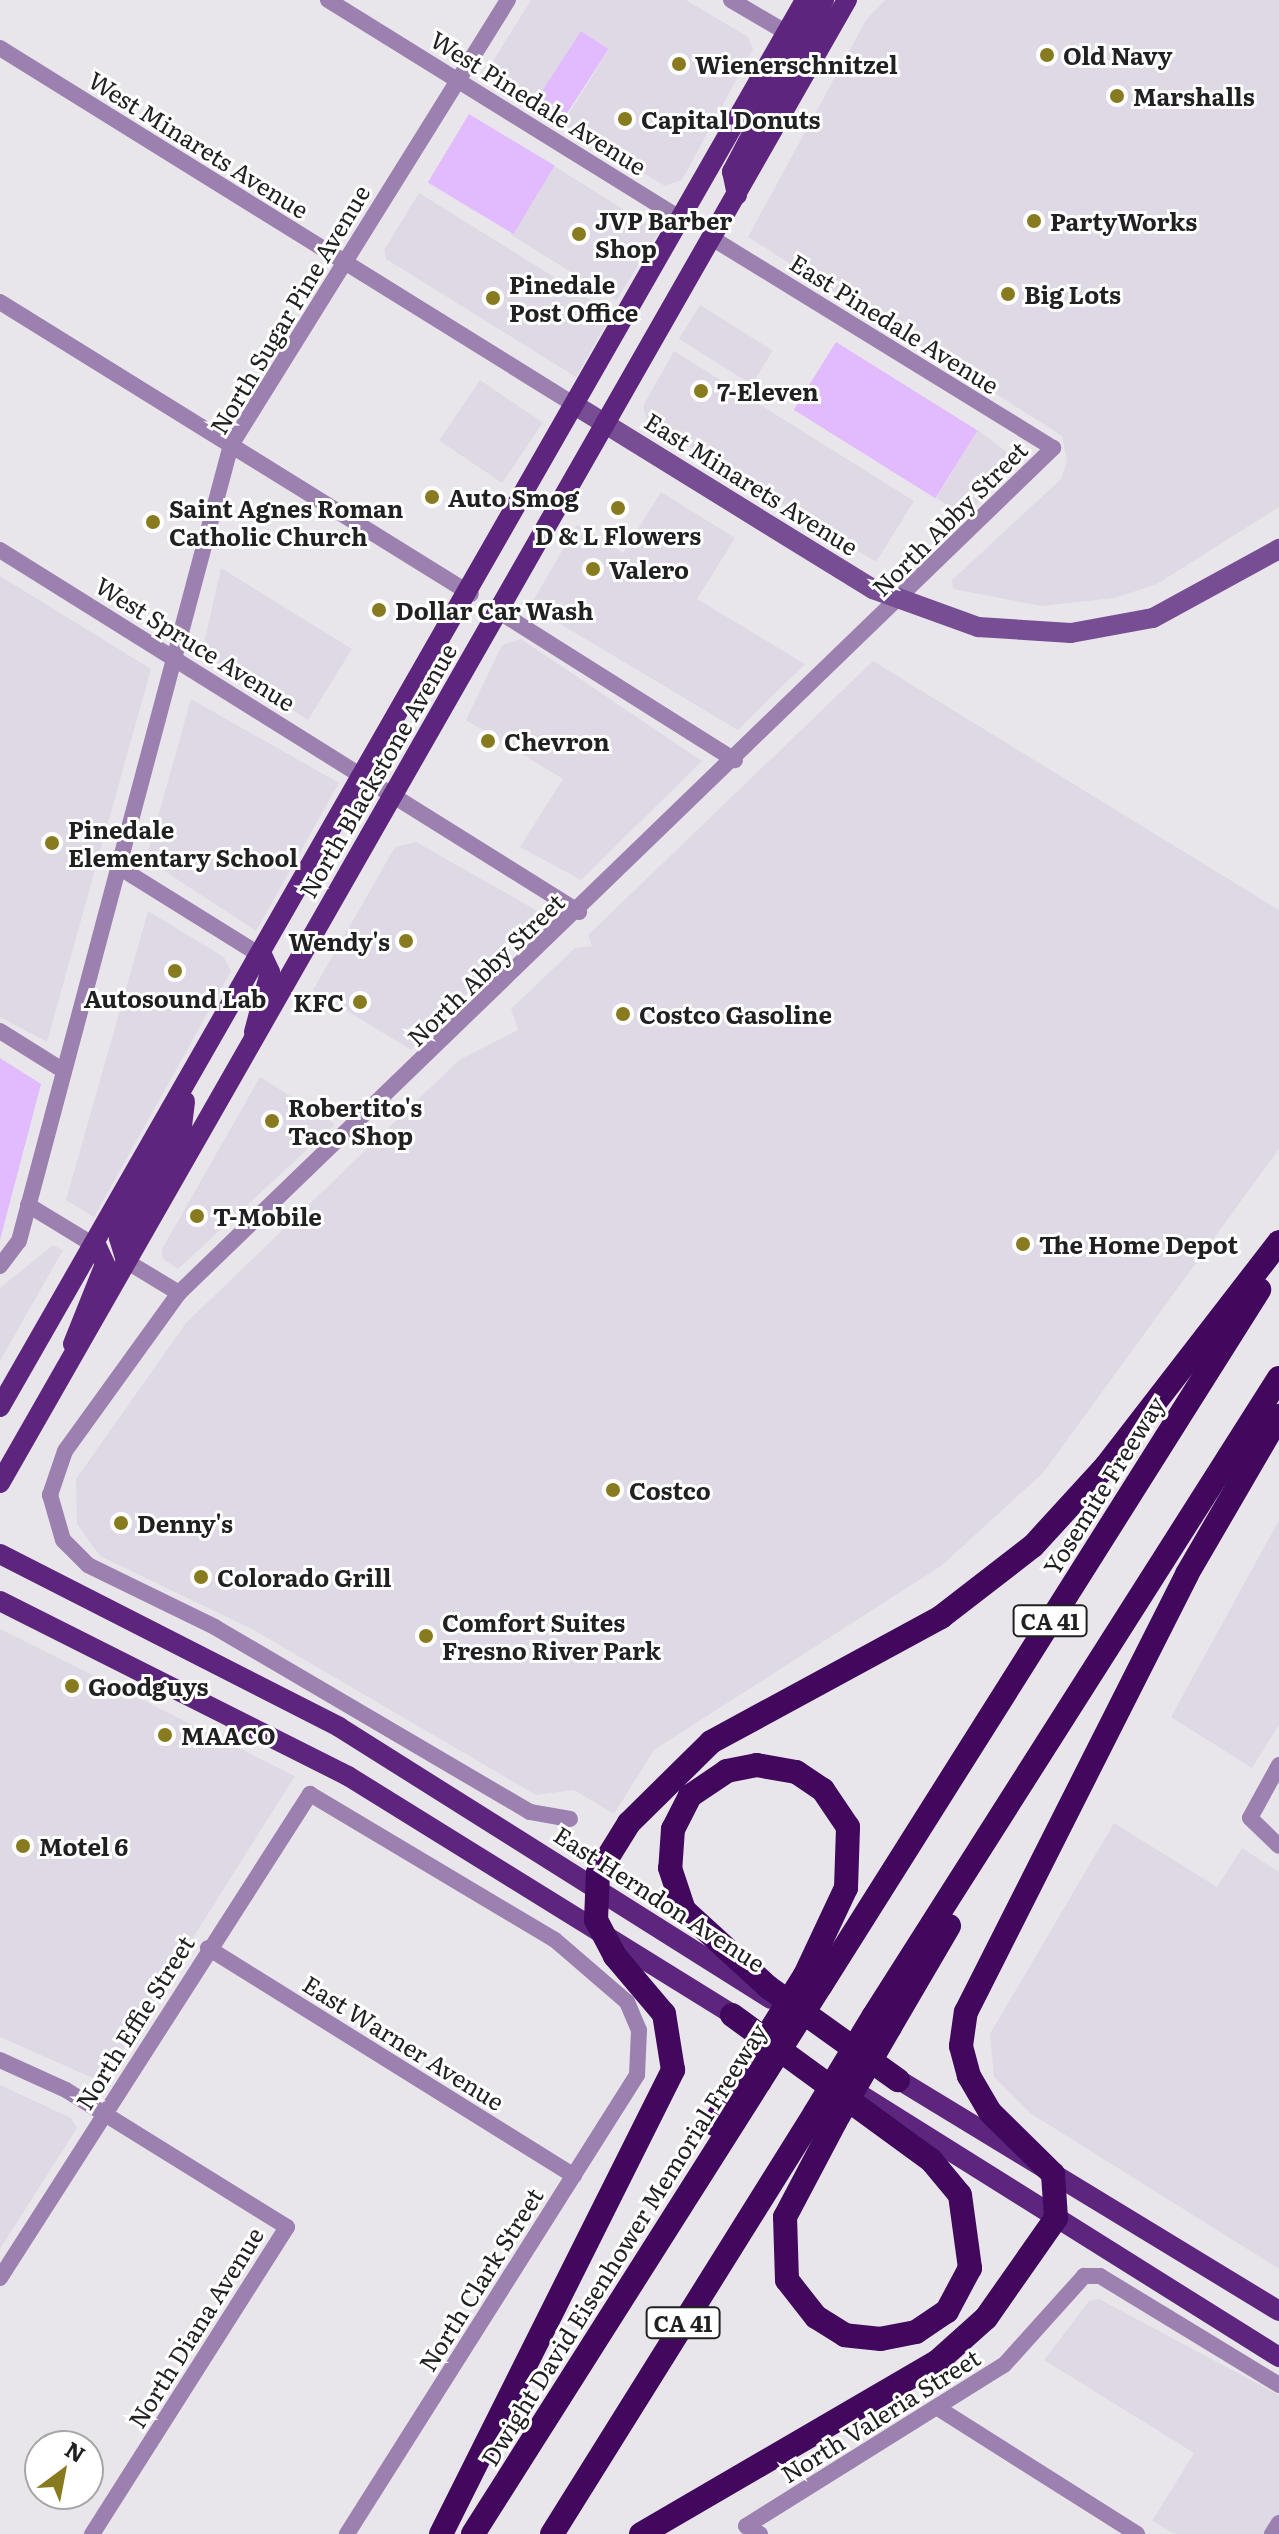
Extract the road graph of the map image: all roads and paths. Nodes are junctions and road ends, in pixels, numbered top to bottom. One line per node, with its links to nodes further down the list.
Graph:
1 (328, 0): 10 (street, West Pinedale Avenue)
2 (508, 0): 10 (street, North Sugar Pine Avenue)
3 (731, 0): 7 (street)
4 (805, 0): 7 (main road, North Blackstone Avenue)
5 (824, 0): 9 (main road)
6 (847, 0): 9 (main road, North Blackstone Avenue)
7 (787, 33): 11 (main road); 12 (main road, North Blackstone Avenue)
8 (0, 48): 14 (street, West Minarets Avenue)
9 (815, 57): 11 (main road, North Blackstone Avenue)
10 (458, 81): 12 (street, West Pinedale Avenue); 14 (street, North Sugar Pine Avenue)
11 (737, 195): 13 (main road, North Blackstone Avenue)
12 (683, 220): 16 (main road, North Blackstone Avenue)
13 (712, 238): 17 (main road, North Blackstone Avenue); 19 (street, East Pinedale Avenue)
14 (345, 263): 16 (street, West Minarets Avenue); 18 (street, North Sugar Pine Avenue)
15 (0, 302): 18 (street)
16 (578, 407): 17 (main road, East Minarets Avenue); 22 (main road, North Blackstone Avenue)
17 (606, 424): 23 (main road, East Minarets Avenue); 24 (main road, North Blackstone Avenue)
18 (231, 445): 22 (street); 25 (street, North Sugar Pine Avenue)
19 (1053, 448): 23 (street, North Abby Street)
20 (1279, 549): 23 (main road, East Minarets Avenue)
21 (0, 550): 25 (street, West Spruce Avenue)
22 (471, 594): 27 (main road, North Blackstone Avenue)
23 (900, 602): 26 (street, North Abby Street)
24 (498, 611): 26 (street); 28 (main road, North Blackstone Avenue)
25 (173, 657): 27 (street, West Spruce Avenue); 29 (street, North Sugar Pine Avenue)
26 (735, 760): 30 (street, North Abby Street)
27 (366, 776): 28 (street, West Spruce Avenue); 31 (main road, North Blackstone Avenue)
28 (392, 795): 30 (street, West Spruce Avenue); 33 (main road, North Blackstone Avenue)
29 (117, 866): 31 (street); 34 (street, North Sugar Pine Avenue)
30 (579, 912): 42 (street, North Abby Street)
31 (263, 957): 33 (main road); 35 (main road, North Blackstone Avenue)
32 (0, 1031): 34 (street)
33 (253, 1040): 40 (main road, North Blackstone Avenue)
34 (64, 1071): 36 (street, North Sugar Pine Avenue)
35 (187, 1089): 38 (main road, North Blackstone Avenue); 40 (main road)
36 (28, 1205): 38 (street); 41 (street, North Sugar Pine Avenue)
37 (1279, 1242): 53 (highway)
38 (97, 1247): 44 (main road); 45 (main road, North Blackstone Avenue)
39 (1279, 1258): 56 (highway, Yosemite Freeway / CA 41)
40 (126, 1261): 42 (street); 44 (main road, North Blackstone Avenue)
41 (0, 1266)
42 (179, 1293): 51 (street, North Abby Street)
43 (1279, 1378): 62 (highway, CA 41, bridge)
44 (63, 1379): 47 (main road, North Blackstone Avenue)
45 (0, 1407)
46 (1279, 1416): 63 (highway)
47 (0, 1483)
48 (0, 1554): 53 (main road, East Herndon Avenue)
49 (0, 1601): 54 (main road)
50 (1279, 1765): 52 (street)
51 (570, 1819)
52 (1279, 1846)
53 (595, 1888): 54 (highway); 60 (main road, East Herndon Avenue)
54 (602, 1934): 57 (main road); 75 (highway)
55 (208, 1948): 58 (street, North Effie Street); 61 (street, North Effie Street); 64 (street, East Warner Avenue)
56 (813, 1980): 60 (highway); 76 (highway, Dwight David Eisenhower Memorial Freeway, bridge)
57 (732, 2015): 62 (highway); 65 (main road)
58 (640, 2046): 64 (street, North Clark Street)
59 (0, 2060): 61 (street)
60 (898, 2080): 63 (main road, East Herndon Avenue)
61 (105, 2113): 66 (street, North Effie Street); 73 (street, North Diana Avenue)
62 (825, 2118): 77 (highway, CA 41)
63 (1053, 2174): 65 (highway); 67 (main road, East Herndon Avenue)
64 (574, 2176): 74 (street, North Clark Street)
65 (1056, 2218): 68 (main road); 78 (highway)
66 (0, 2278)
67 (1279, 2311)
68 (1279, 2357)
69 (1279, 2385): 70 (street, North Valeria Street)
70 (941, 2410): 72 (street, North Valeria Street); 79 (street)
71 (1279, 2523): 80 (street)
72 (753, 2530)
73 (92, 2534)
74 (347, 2534)
75 (441, 2534)
76 (473, 2534)
77 (552, 2534)
78 (641, 2534)
79 (1137, 2534)
80 (1272, 2534)

